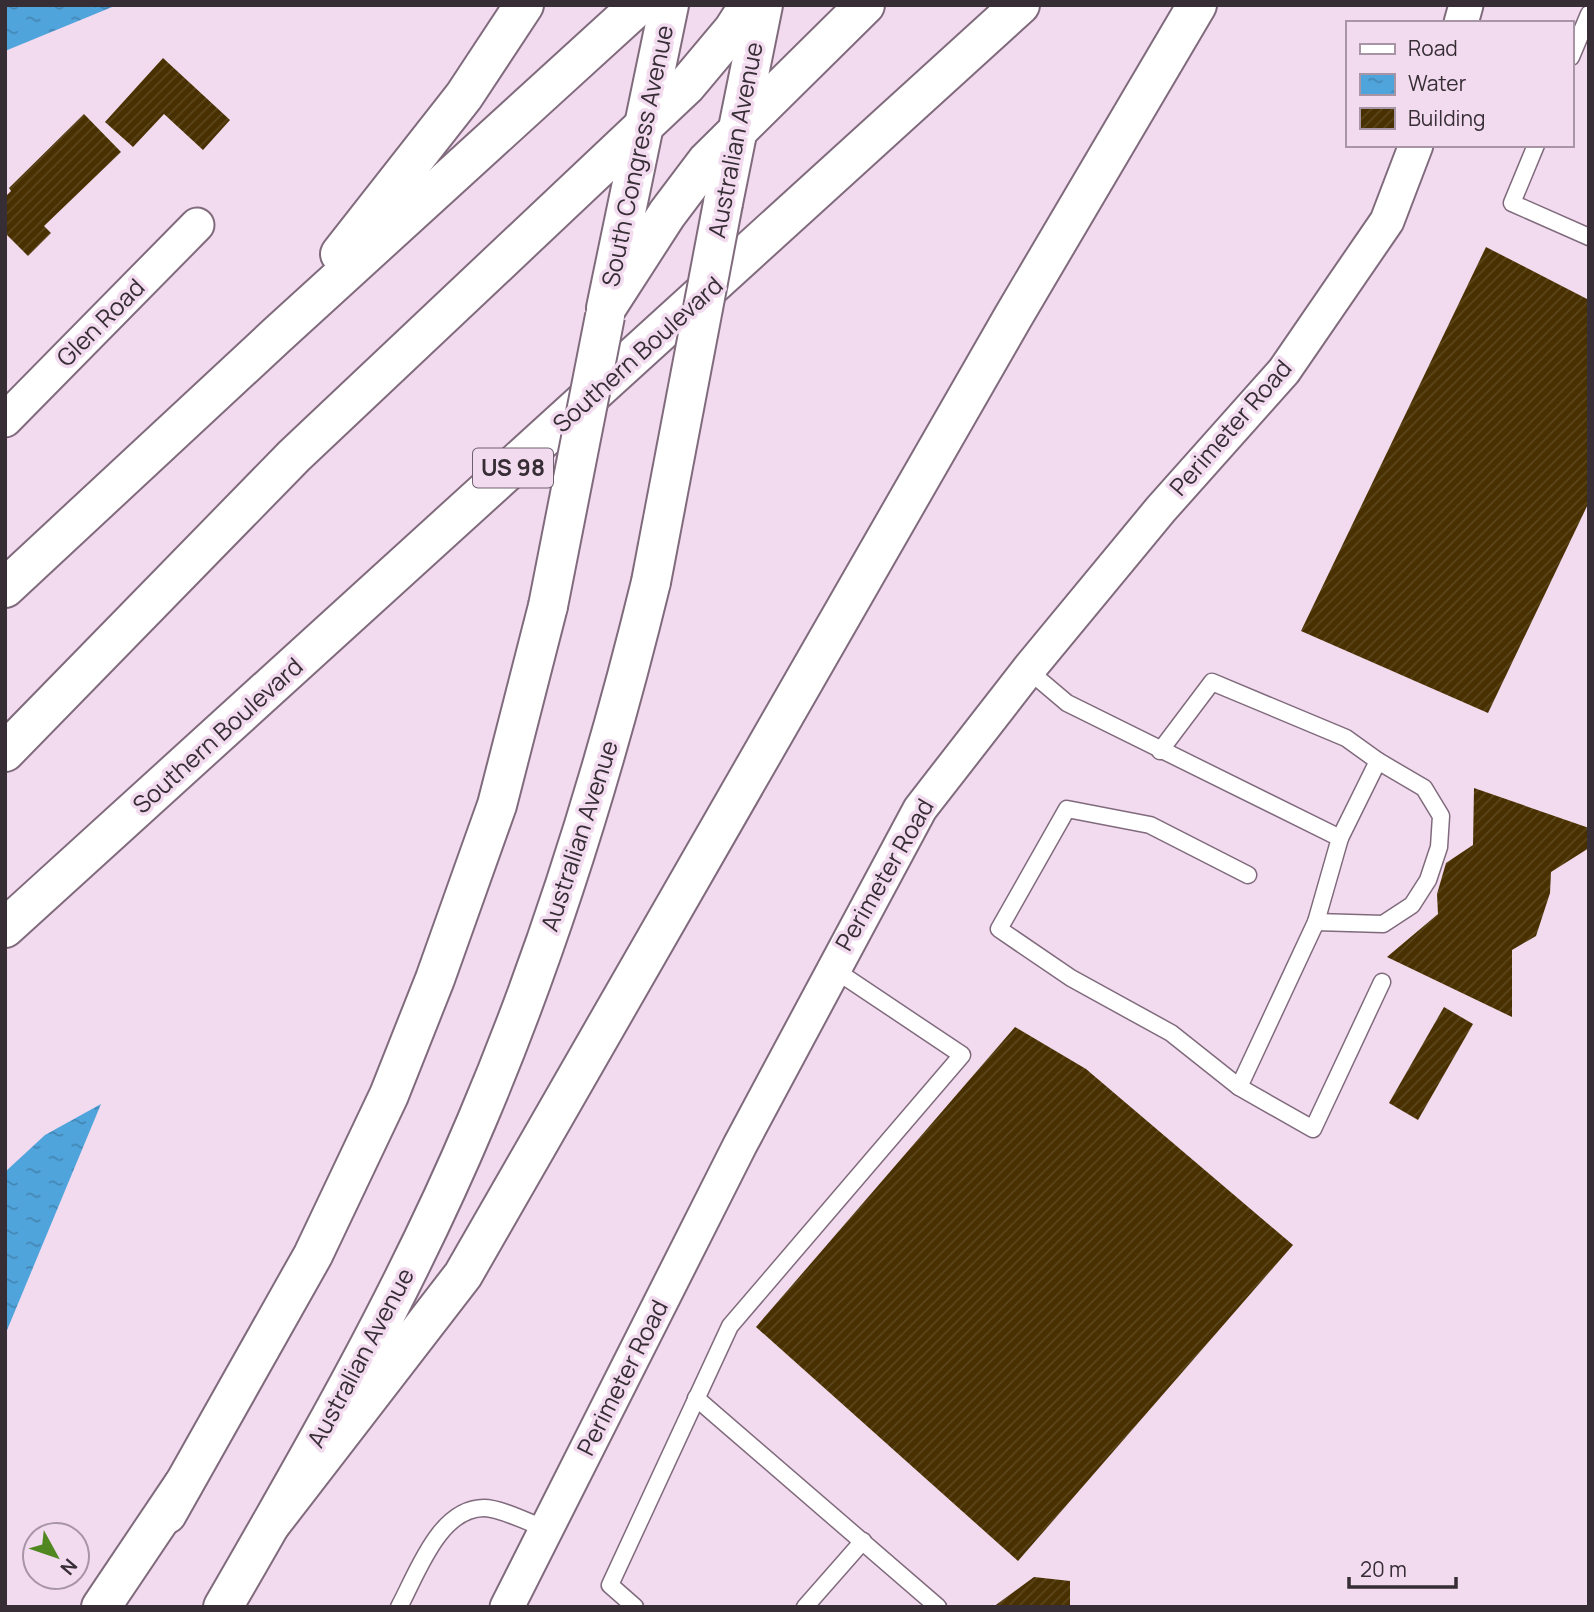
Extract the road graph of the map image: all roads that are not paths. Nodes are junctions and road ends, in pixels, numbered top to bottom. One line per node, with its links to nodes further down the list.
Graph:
1 (524, 5): 18 (main road)
2 (639, 5): 18 (main road)
3 (669, 5): 11 (main road, South Congress Avenue)
4 (749, 5): 11 (main road)
5 (763, 5): 12 (main road, Australian Avenue)
6 (865, 5): 12 (main road)
7 (1020, 5): 28 (main road, Southern Boulevard / US 98)
8 (1198, 5): 34 (main road)
9 (1589, 14): 10 (lane)
10 (1573, 52)
11 (643, 125): 17 (main road, South Congress Avenue); 23 (main road)
12 (738, 128): 17 (main road); 34 (main road, Australian Avenue, bridge)
13 (1415, 147): 21 (street, Perimeter Road)
14 (1534, 147): 16 (lane)
15 (197, 225): 19 (street, Glen Road)
16 (1589, 237)
17 (606, 311): 33 (main road, bridge)
18 (276, 336): 20 (main road)
19 (5, 420)
20 (5, 589)
21 (1028, 670): 22 (lane); 29 (street, Perimeter Road)
22 (1160, 751): 24 (lane); 25 (lane)
23 (5, 752)
24 (1378, 761): 25 (lane); 27 (lane)
25 (1340, 838): 27 (lane)
26 (1248, 875): 31 (lane)
27 (1316, 922): 31 (lane)
28 (5, 928)
29 (832, 968): 32 (lane); 35 (street, Perimeter Road)
30 (1382, 982): 31 (lane)
31 (1240, 1087)
32 (696, 1398): 36 (lane); 42 (lane)
33 (183, 1485): 37 (main road); 38 (main road)
34 (271, 1524): 39 (main road, Australian Avenue)
35 (546, 1528): 40 (lane); 41 (street, Perimeter Road)
36 (863, 1541): 43 (lane); 44 (lane)
37 (101, 1607)
38 (114, 1607)
39 (223, 1607)
40 (399, 1607)
41 (507, 1607)
42 (635, 1607)
43 (805, 1607)
44 (938, 1607)

